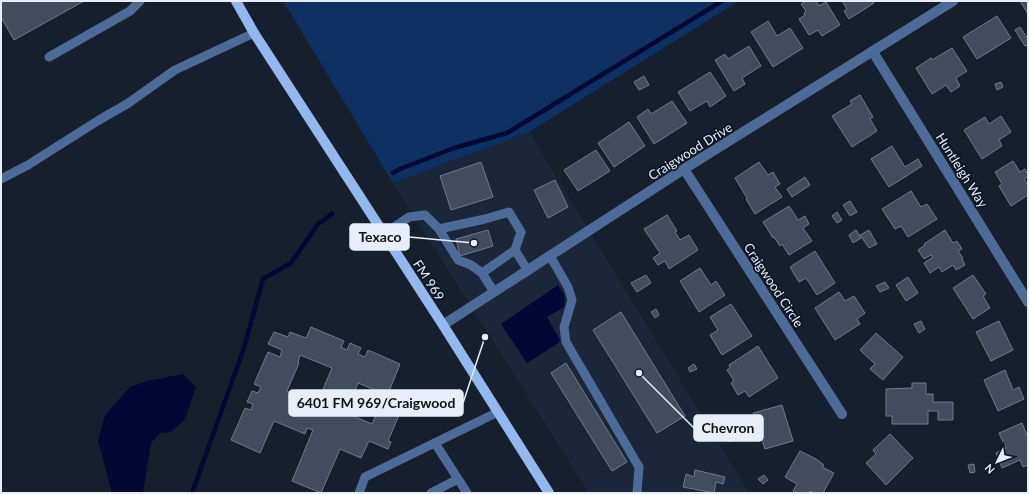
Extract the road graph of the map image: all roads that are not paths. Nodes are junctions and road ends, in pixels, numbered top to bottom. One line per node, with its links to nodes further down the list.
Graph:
1 (140, 1): 6 (lane)
2 (236, 1): 4 (main road, FM 969 / FM 969)
3 (953, 1): 5 (street, Craigwood Drive)
4 (254, 33): 8 (lane); 10 (main road, FM 969 / FM 969)
5 (873, 52): 7 (street, Craigwood Drive); 16 (street, Huntleigh Way)
6 (48, 57)
7 (684, 169): 12 (street, Craigwood Drive); 19 (street, Craigwood Circle)
8 (1, 179)
9 (439, 229): 10 (lane); 11 (lane); 14 (lane)
10 (384, 234): 17 (main road, FM 969 / FM 969)
11 (515, 250): 13 (lane); 14 (lane)
12 (550, 256): 13 (street, Craigwood Drive); 26 (lane)
13 (528, 271): 15 (street, Craigwood Drive)
14 (482, 272): 15 (lane)
15 (494, 292): 17 (street, Craigwood Drive)
16 (1028, 302)
17 (443, 325): 18 (main road, FM 969 / FM 969)
18 (498, 412): 20 (lane); 25 (main road, FM 969 / FM 969)
19 (842, 414)
20 (435, 443): 21 (lane); 22 (lane)
21 (458, 479): 23 (lane); 24 (lane)
22 (359, 493)
23 (431, 493)
24 (467, 493)
25 (549, 493)
26 (637, 493)

